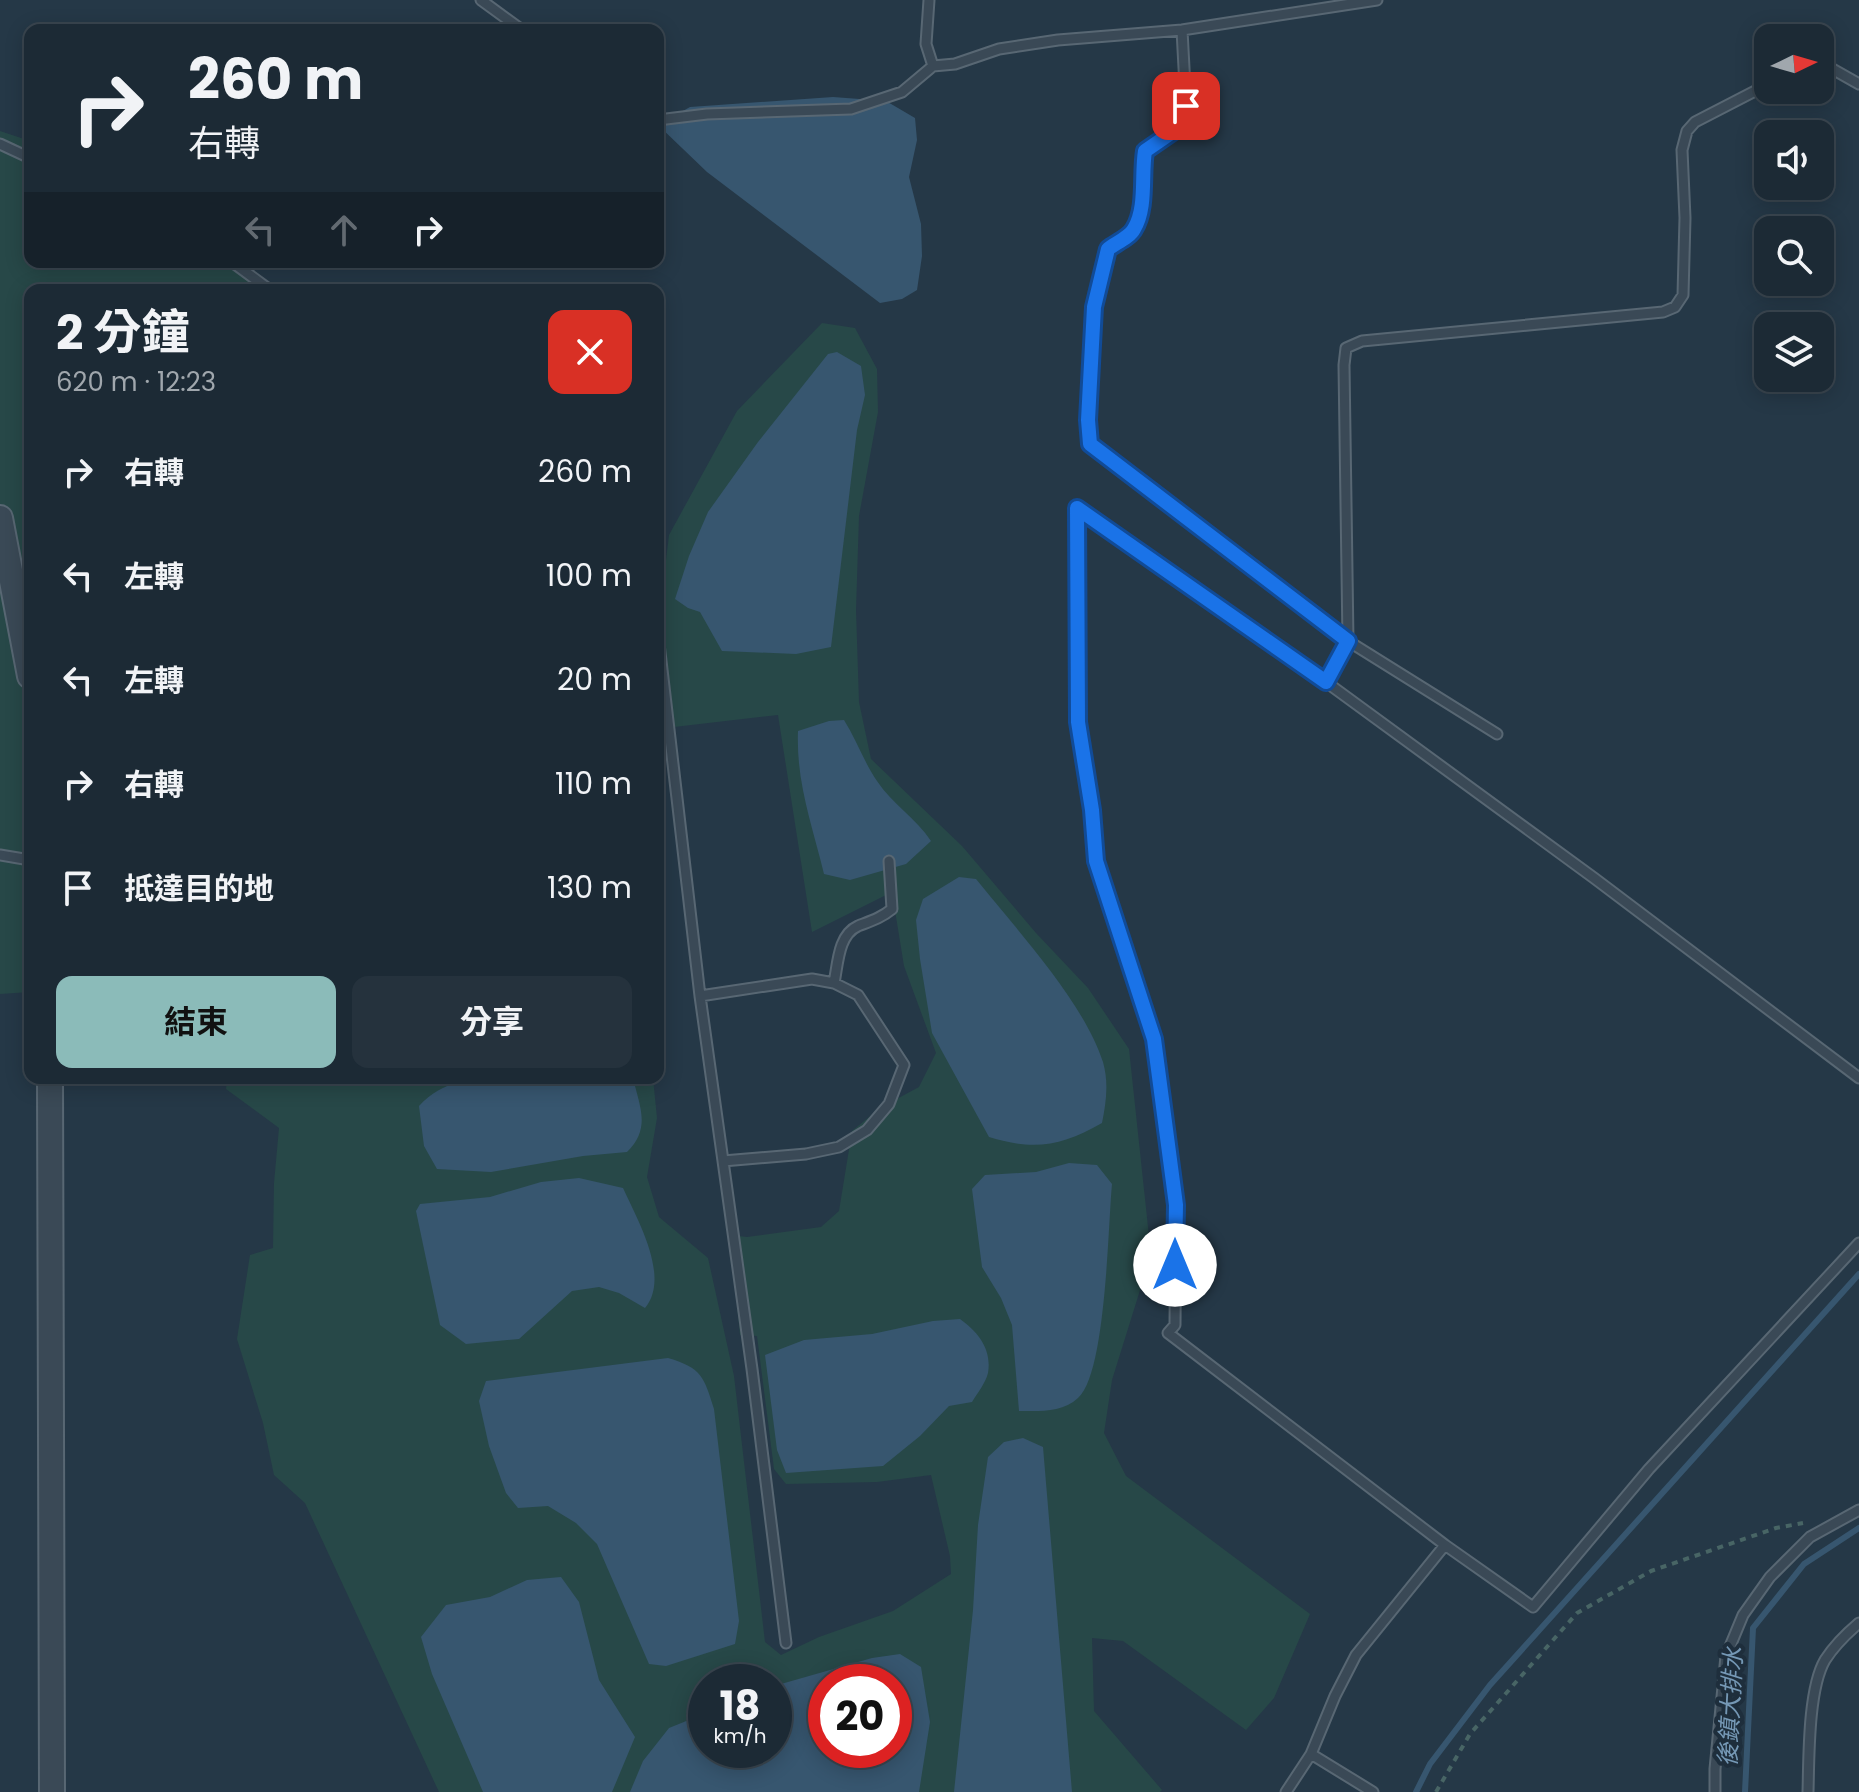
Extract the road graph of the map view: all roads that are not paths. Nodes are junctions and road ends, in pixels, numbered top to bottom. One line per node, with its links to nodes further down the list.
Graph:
1 (481, 0): 4 (lane)
2 (929, 0): 6 (lane)
3 (1377, 0): 5 (lane)
4 (514, 24)
5 (1182, 30): 6 (lane); 16 (lane)
6 (933, 66): 10 (lane)
7 (1834, 70): 8 (lane)
8 (1859, 84)
9 (1754, 92): 16 (lane)
10 (664, 119)
11 (0, 144): 12 (lane)
12 (24, 155)
13 (240, 268): 14 (lane)
14 (262, 284)
15 (0, 518): 17 (street)
16 (1348, 641): 18 (lane); 20 (lane)
17 (24, 644)
18 (1326, 682): 26 (lane); 31 (lane)
19 (664, 687): 25 (lane)
20 (1497, 734)
21 (0, 855): 22 (lane)
22 (24, 859)
23 (889, 861): 24 (lane)
24 (834, 983): 25 (lane); 28 (lane)
25 (700, 996): 28 (lane)
26 (1859, 1078)
27 (50, 1084): 35 (street)
28 (723, 1161): 33 (lane)
29 (1859, 1243): 31 (lane)
30 (1859, 1510): 38 (lane)
31 (1445, 1545): 34 (lane)
32 (1859, 1623): 39 (lane)
33 (786, 1643)
34 (1311, 1754): 36 (lane); 37 (lane)
35 (52, 1792)
36 (1286, 1792)
37 (1373, 1792)
38 (1715, 1792)
39 (1808, 1792)

